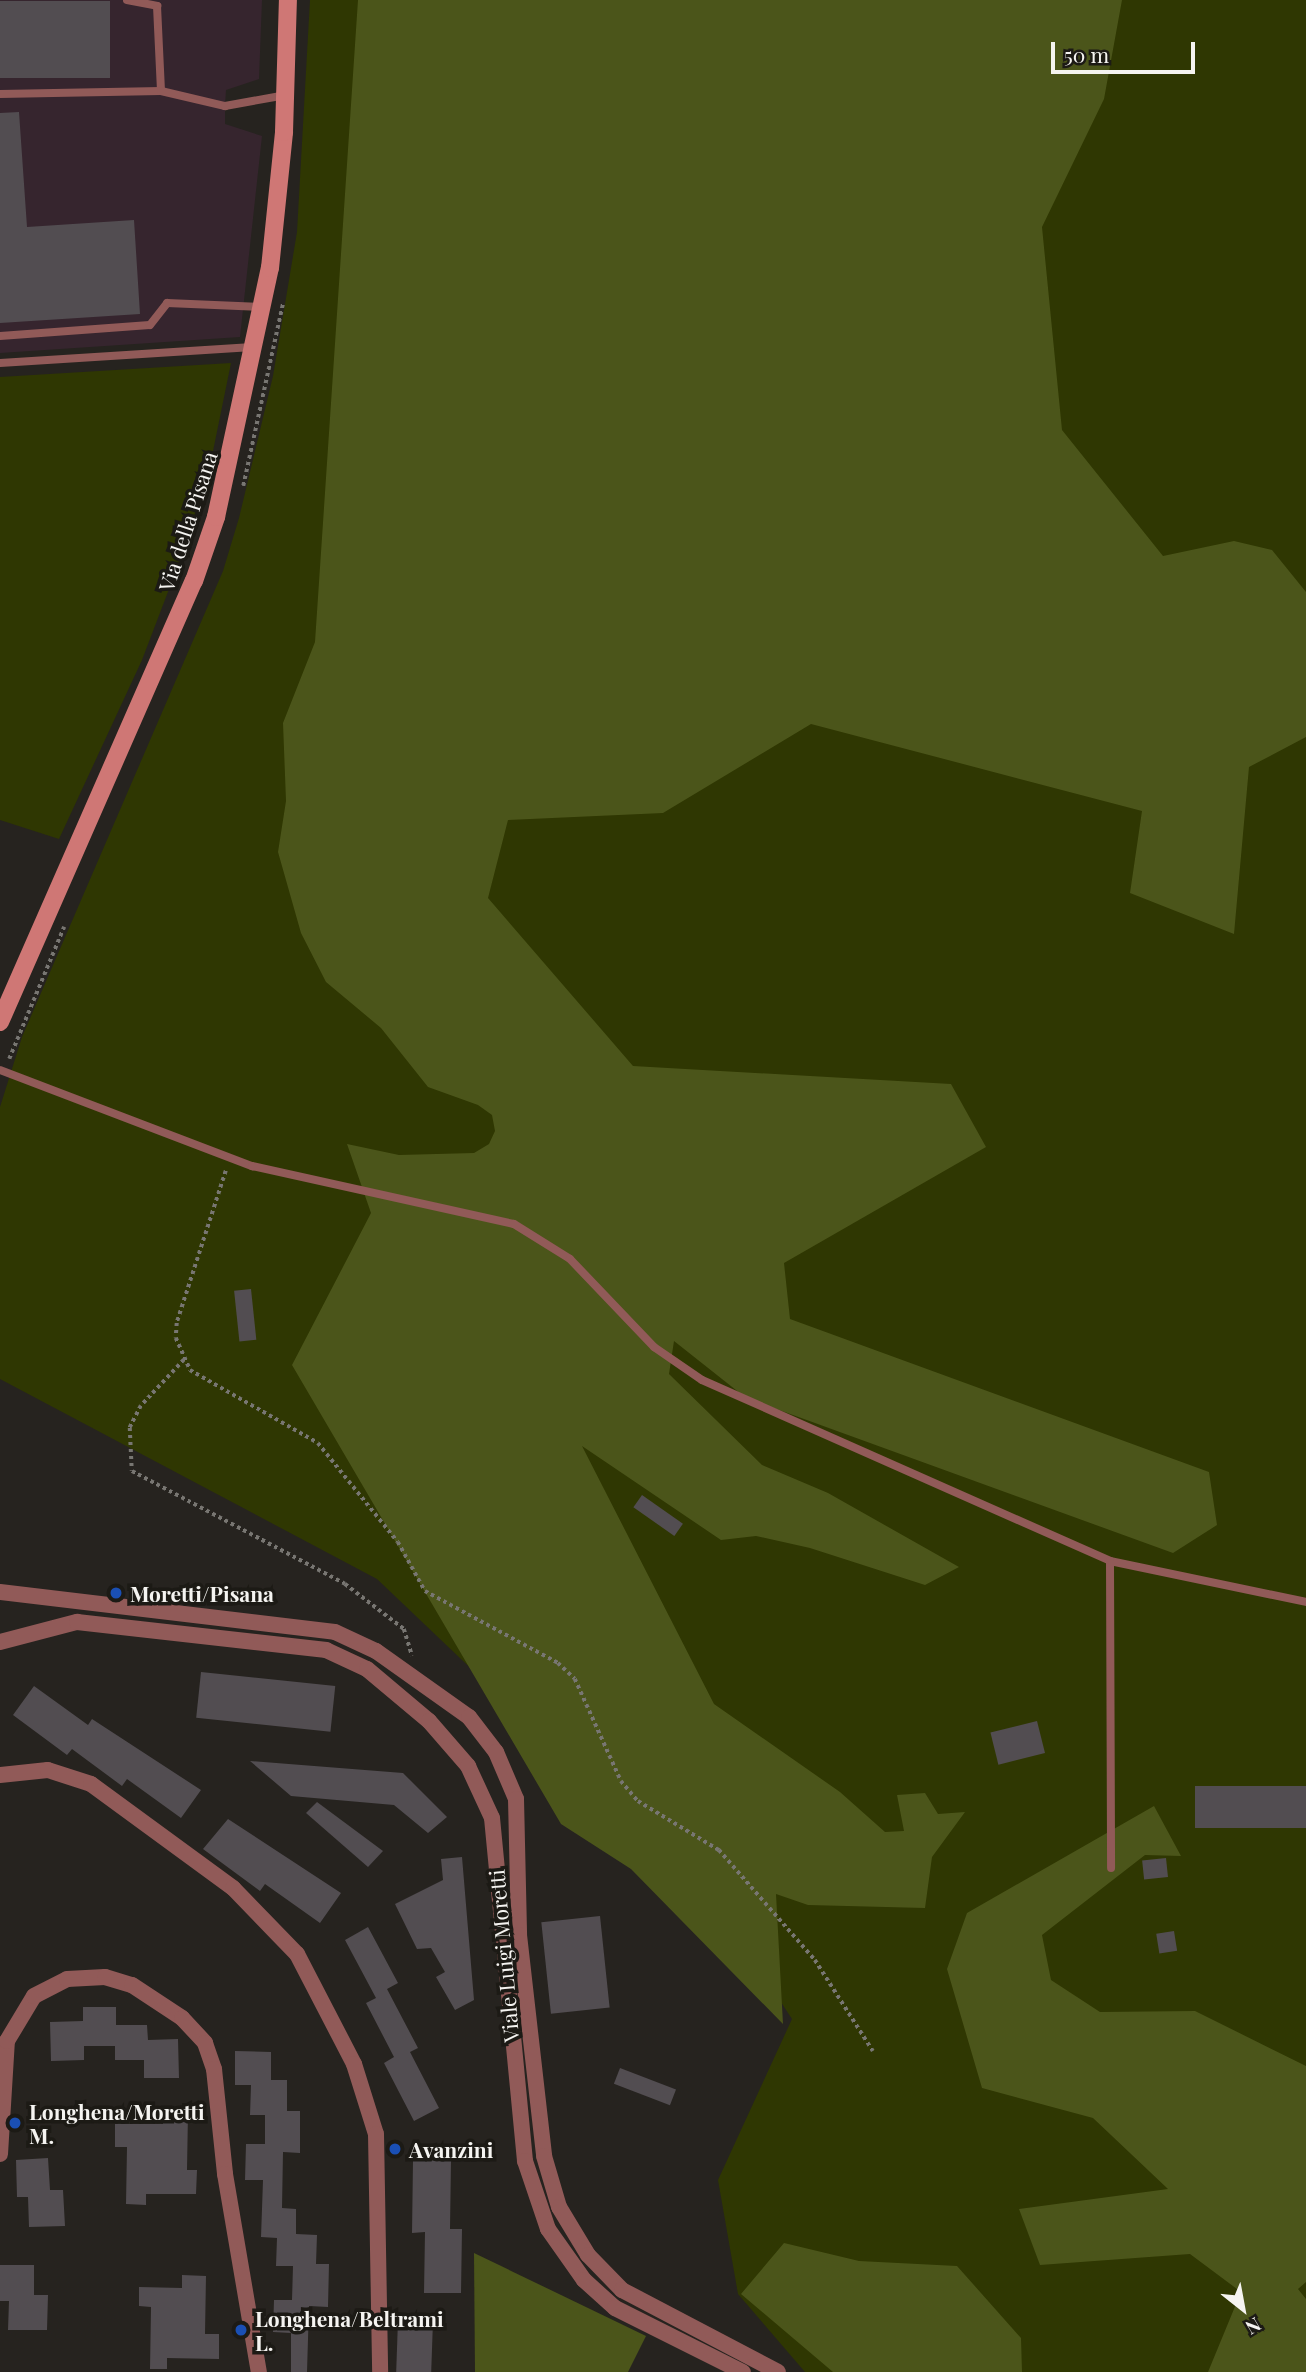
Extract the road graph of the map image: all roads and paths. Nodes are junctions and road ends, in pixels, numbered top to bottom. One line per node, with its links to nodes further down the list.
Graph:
1 (127, 0): 3 (lane)
2 (288, 0): 5 (main road, Via della Pisana)
3 (162, 91): 4 (lane); 5 (lane)
4 (0, 94)
5 (286, 95): 6 (main road, Via della Pisana)
6 (264, 307): 7 (lane); 8 (main road, Via della Pisana)
7 (0, 336)
8 (257, 346): 9 (lane); 10 (main road, Via della Pisana)
9 (0, 363)
10 (0, 1022)
11 (0, 1070): 12 (lane)
12 (230, 1159): 13 (path); 14 (lane)
13 (184, 1360): 18 (path); 23 (path)
14 (1110, 1561): 16 (lane); 22 (lane)
15 (0, 1592): 18 (street, Viale Luigi Moretti)
16 (1306, 1602)
17 (0, 1642): 19 (street, Viale Luigi Moretti)
18 (408, 1672): 21 (street, Viale Luigi Moretti)
19 (410, 1704): 21 (street); 27 (street, Viale Luigi Moretti)
20 (0, 1775): 26 (street)
21 (517, 1806): 28 (street, Viale Luigi Moretti)
22 (1111, 1868)
23 (873, 2051)
24 (0, 2154): 25 (street)
25 (259, 2372)
26 (380, 2372)
27 (743, 2372)
28 (778, 2372)

